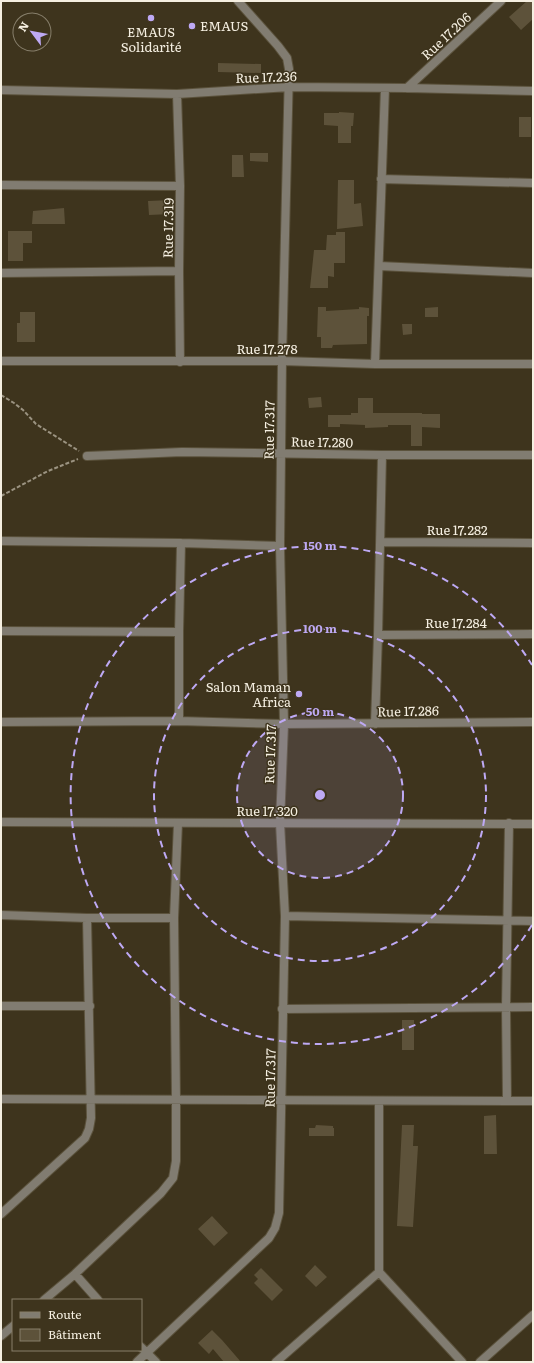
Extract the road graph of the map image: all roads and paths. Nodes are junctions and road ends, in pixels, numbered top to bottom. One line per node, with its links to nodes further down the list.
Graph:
1 (238, 1): 3 (street, Rue 17.317)
2 (501, 1): 5 (street, Rue 17.206)
3 (289, 87): 4 (street, Rue 17.236); 8 (street, Rue 17.236); 18 (street, Rue 17.317)
4 (384, 88): 5 (street, Rue 17.236); 9 (street)
5 (407, 88): 7 (street, Rue 17.236)
6 (1, 90): 8 (street, Rue 17.236)
7 (533, 91)
8 (177, 94): 12 (street, Rue 17.319)
9 (381, 179): 10 (street); 13 (street)
10 (533, 183)
11 (1, 185): 12 (street)
12 (180, 186): 14 (street, Rue 17.319)
13 (379, 266): 16 (street); 20 (street)
14 (179, 271): 15 (street); 19 (street, Rue 17.319)
15 (1, 273)
16 (533, 273)
17 (1, 361): 19 (street, Rue 17.278)
18 (282, 361): 19 (street, Rue 17.278); 20 (street, Rue 17.278); 23 (street, Rue 17.317)
19 (180, 362)
20 (376, 364): 21 (street, Rue 17.278)
21 (533, 364)
22 (1, 395): 26 (path)
23 (281, 453): 24 (street, Rue 17.280); 26 (street, Rue 17.280); 32 (street, Rue 17.317)
24 (382, 455): 25 (street, Rue 17.280); 29 (street)
25 (533, 455)
26 (87, 456): 27 (path)
27 (1, 496)
28 (1, 541): 30 (street)
29 (381, 542): 31 (street, Rue 17.282); 36 (street)
30 (181, 543): 32 (street); 34 (street)
31 (533, 543)
32 (280, 546): 40 (street, Rue 17.317)
33 (1, 631): 34 (street)
34 (179, 632): 37 (street)
35 (533, 634): 36 (street, Rue 17.284)
36 (378, 635): 41 (street)
37 (179, 721): 38 (street, Rue 17.286); 40 (street, Rue 17.286)
38 (1, 722)
39 (533, 722): 41 (street, Rue 17.286)
40 (284, 724): 41 (street, Rue 17.286); 44 (street, Rue 17.317)
41 (375, 724)
42 (1, 822): 43 (street, Rue 17.320)
43 (178, 823): 44 (street, Rue 17.320); 50 (street)
44 (280, 823): 45 (street, Rue 17.320); 48 (street, Rue 17.317)
45 (509, 823): 46 (street, Rue 17.320); 51 (street)
46 (533, 824)
47 (1, 916): 49 (street)
48 (284, 916): 51 (street); 57 (street, Rue 17.317)
49 (87, 918): 50 (street); 54 (street)
50 (174, 918): 60 (street)
51 (508, 921): 52 (street); 55 (street)
52 (533, 921)
53 (1, 1006): 54 (street)
54 (90, 1006): 59 (street)
55 (506, 1007): 56 (street); 57 (street); 63 (street)
56 (533, 1007)
57 (282, 1009): 61 (street, Rue 17.317)
58 (1, 1099): 59 (street)
59 (90, 1100): 60 (street); 65 (street)
60 (176, 1100): 61 (street); 67 (street)
61 (282, 1100): 62 (street); 74 (street, Rue 17.317)
62 (379, 1101): 63 (street); 66 (street)
63 (507, 1101): 64 (street)
64 (533, 1101)
65 (1, 1214)
66 (379, 1272): 77 (street); 78 (street)
67 (75, 1274): 68 (street); 69 (street)
68 (45, 1299)
69 (97, 1299)
70 (533, 1315): 79 (street)
71 (12, 1327): 72 (street)
72 (1, 1336)
73 (142, 1348): 74 (street)
74 (147, 1353): 75 (street, Rue 17.317); 76 (street)
75 (137, 1362)
76 (156, 1362)
77 (276, 1362)
78 (462, 1362)
79 (480, 1362)

